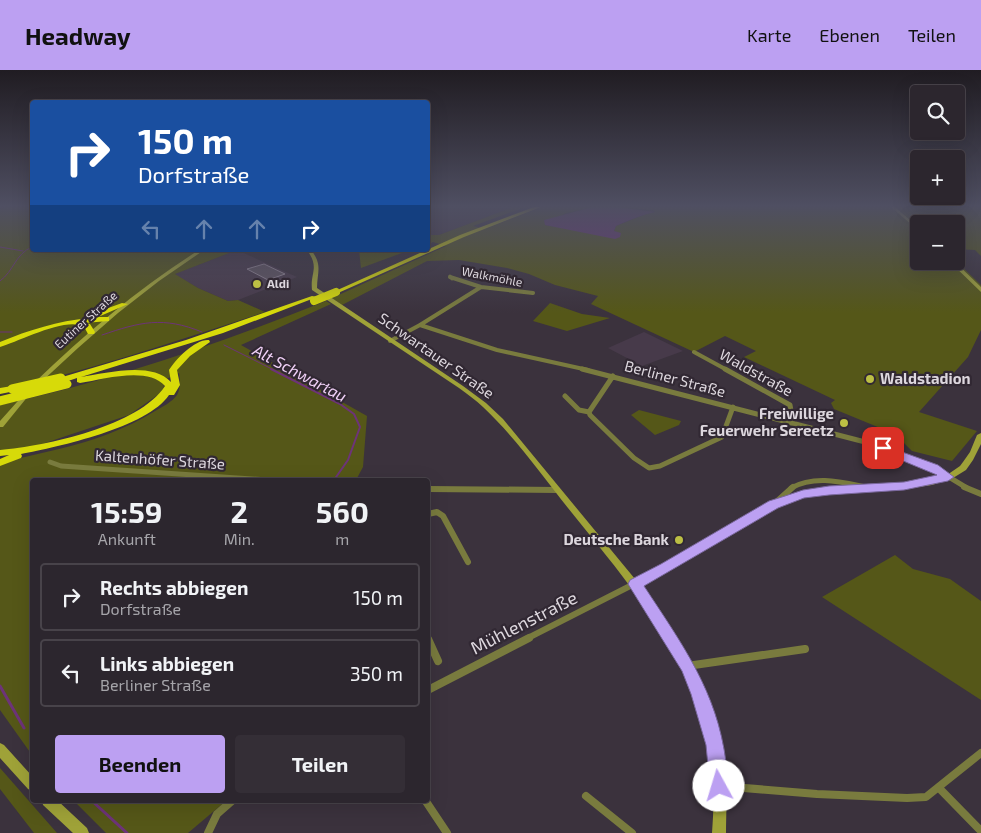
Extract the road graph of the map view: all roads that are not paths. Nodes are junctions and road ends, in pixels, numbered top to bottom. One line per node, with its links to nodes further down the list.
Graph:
1 (447, 243): 2 (highway)
2 (430, 250)
3 (199, 252): 14 (main road, Eutiner Straße)
4 (310, 252): 19 (main road, Schwartauer Straße)
5 (418, 252): 11 (highway)
6 (425, 252): 11 (highway)
7 (960, 270): 10 (main road)
8 (450, 276): 9 (street, Walkmöhle)
9 (481, 287): 12 (street, Walkmöhle); 17 (street)
10 (980, 289)
11 (334, 291): 13 (highway, bridge)
12 (533, 293)
13 (314, 299): 20 (highway); 24 (highway)
14 (124, 304): 15 (main road, Eutiner Straße); 16 (highway)
15 (104, 321): 16 (highway); 18 (main road, Eutiner Straße)
16 (80, 322): 18 (highway); 21 (highway)
17 (420, 325): 19 (street); 23 (street, Berliner Straße)
18 (91, 332): 32 (main road, Eutiner Straße)
19 (390, 341): 42 (main road, Schwartauer Straße)
20 (207, 342): 25 (highway); 35 (highway)
21 (0, 346)
22 (694, 352): 31 (street, Waldstraße)
23 (613, 376): 29 (street, Berliner Straße); 30 (street)
24 (64, 380): 25 (highway); 26 (highway, bridge); 26 (highway, bridge); 28 (highway, bridge)
25 (80, 380): 34 (highway)
26 (0, 393)
27 (565, 396): 30 (street)
28 (0, 401)
29 (733, 407): 30 (street); 31 (street, Berliner Straße)
30 (589, 412)
31 (793, 423): 39 (street, Berliner Straße)
32 (0, 425)
33 (981, 435): 39 (main road)
34 (0, 453)
35 (18, 456): 36 (highway); 38 (highway)
36 (0, 458)
37 (50, 462): 40 (street, Kaltenhöfer Straße)
38 (0, 464)
39 (948, 477): 43 (street, Berliner Straße); 46 (main road)
40 (238, 478)
41 (430, 489): 42 (street)
42 (558, 490): 46 (main road, Schwartauer Straße)
43 (981, 494)
44 (430, 514): 45 (street)
45 (468, 562)
46 (635, 584): 50 (main road, Schwartauer Straße); 51 (street, Mühlenstraße)
47 (430, 644): 49 (street)
48 (805, 649): 50 (street)
49 (438, 662)
50 (688, 666): 55 (main road, Schwartauer Straße)
51 (430, 689)
52 (0, 748): 54 (main road)
53 (981, 753): 56 (street)
54 (30, 783)
55 (719, 786): 56 (street); 66 (main road, Schwartauer Straße)
56 (939, 788): 61 (street)
57 (586, 796): 65 (street)
58 (51, 803): 62 (main road)
59 (228, 803): 63 (street)
60 (428, 803): 64 (street)
61 (981, 831)
62 (82, 833)
63 (208, 833)
64 (447, 833)
65 (632, 833)
66 (719, 833)

